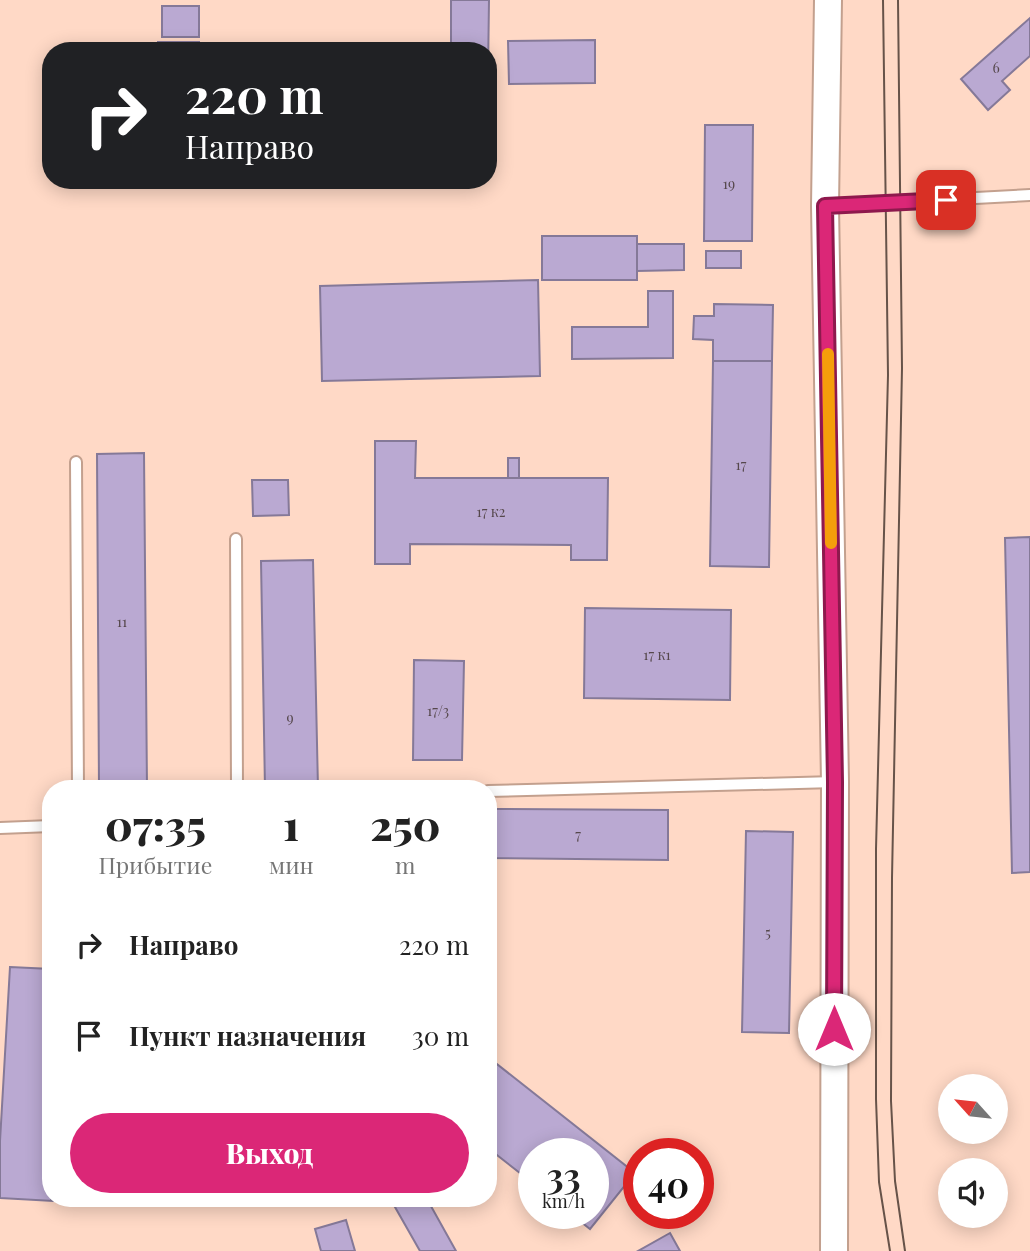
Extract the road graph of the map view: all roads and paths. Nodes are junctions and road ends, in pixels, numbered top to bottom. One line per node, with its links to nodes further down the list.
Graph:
1 (828, 0): 3 (street)
2 (1030, 195): 3 (lane)
3 (825, 206): 8 (street)
4 (76, 462): 6 (lane)
5 (236, 539): 7 (lane)
6 (78, 780)
7 (237, 780)
8 (835, 782): 9 (lane); 12 (street)
9 (497, 791)
10 (42, 826): 11 (lane)
11 (0, 828)
12 (834, 1251)

